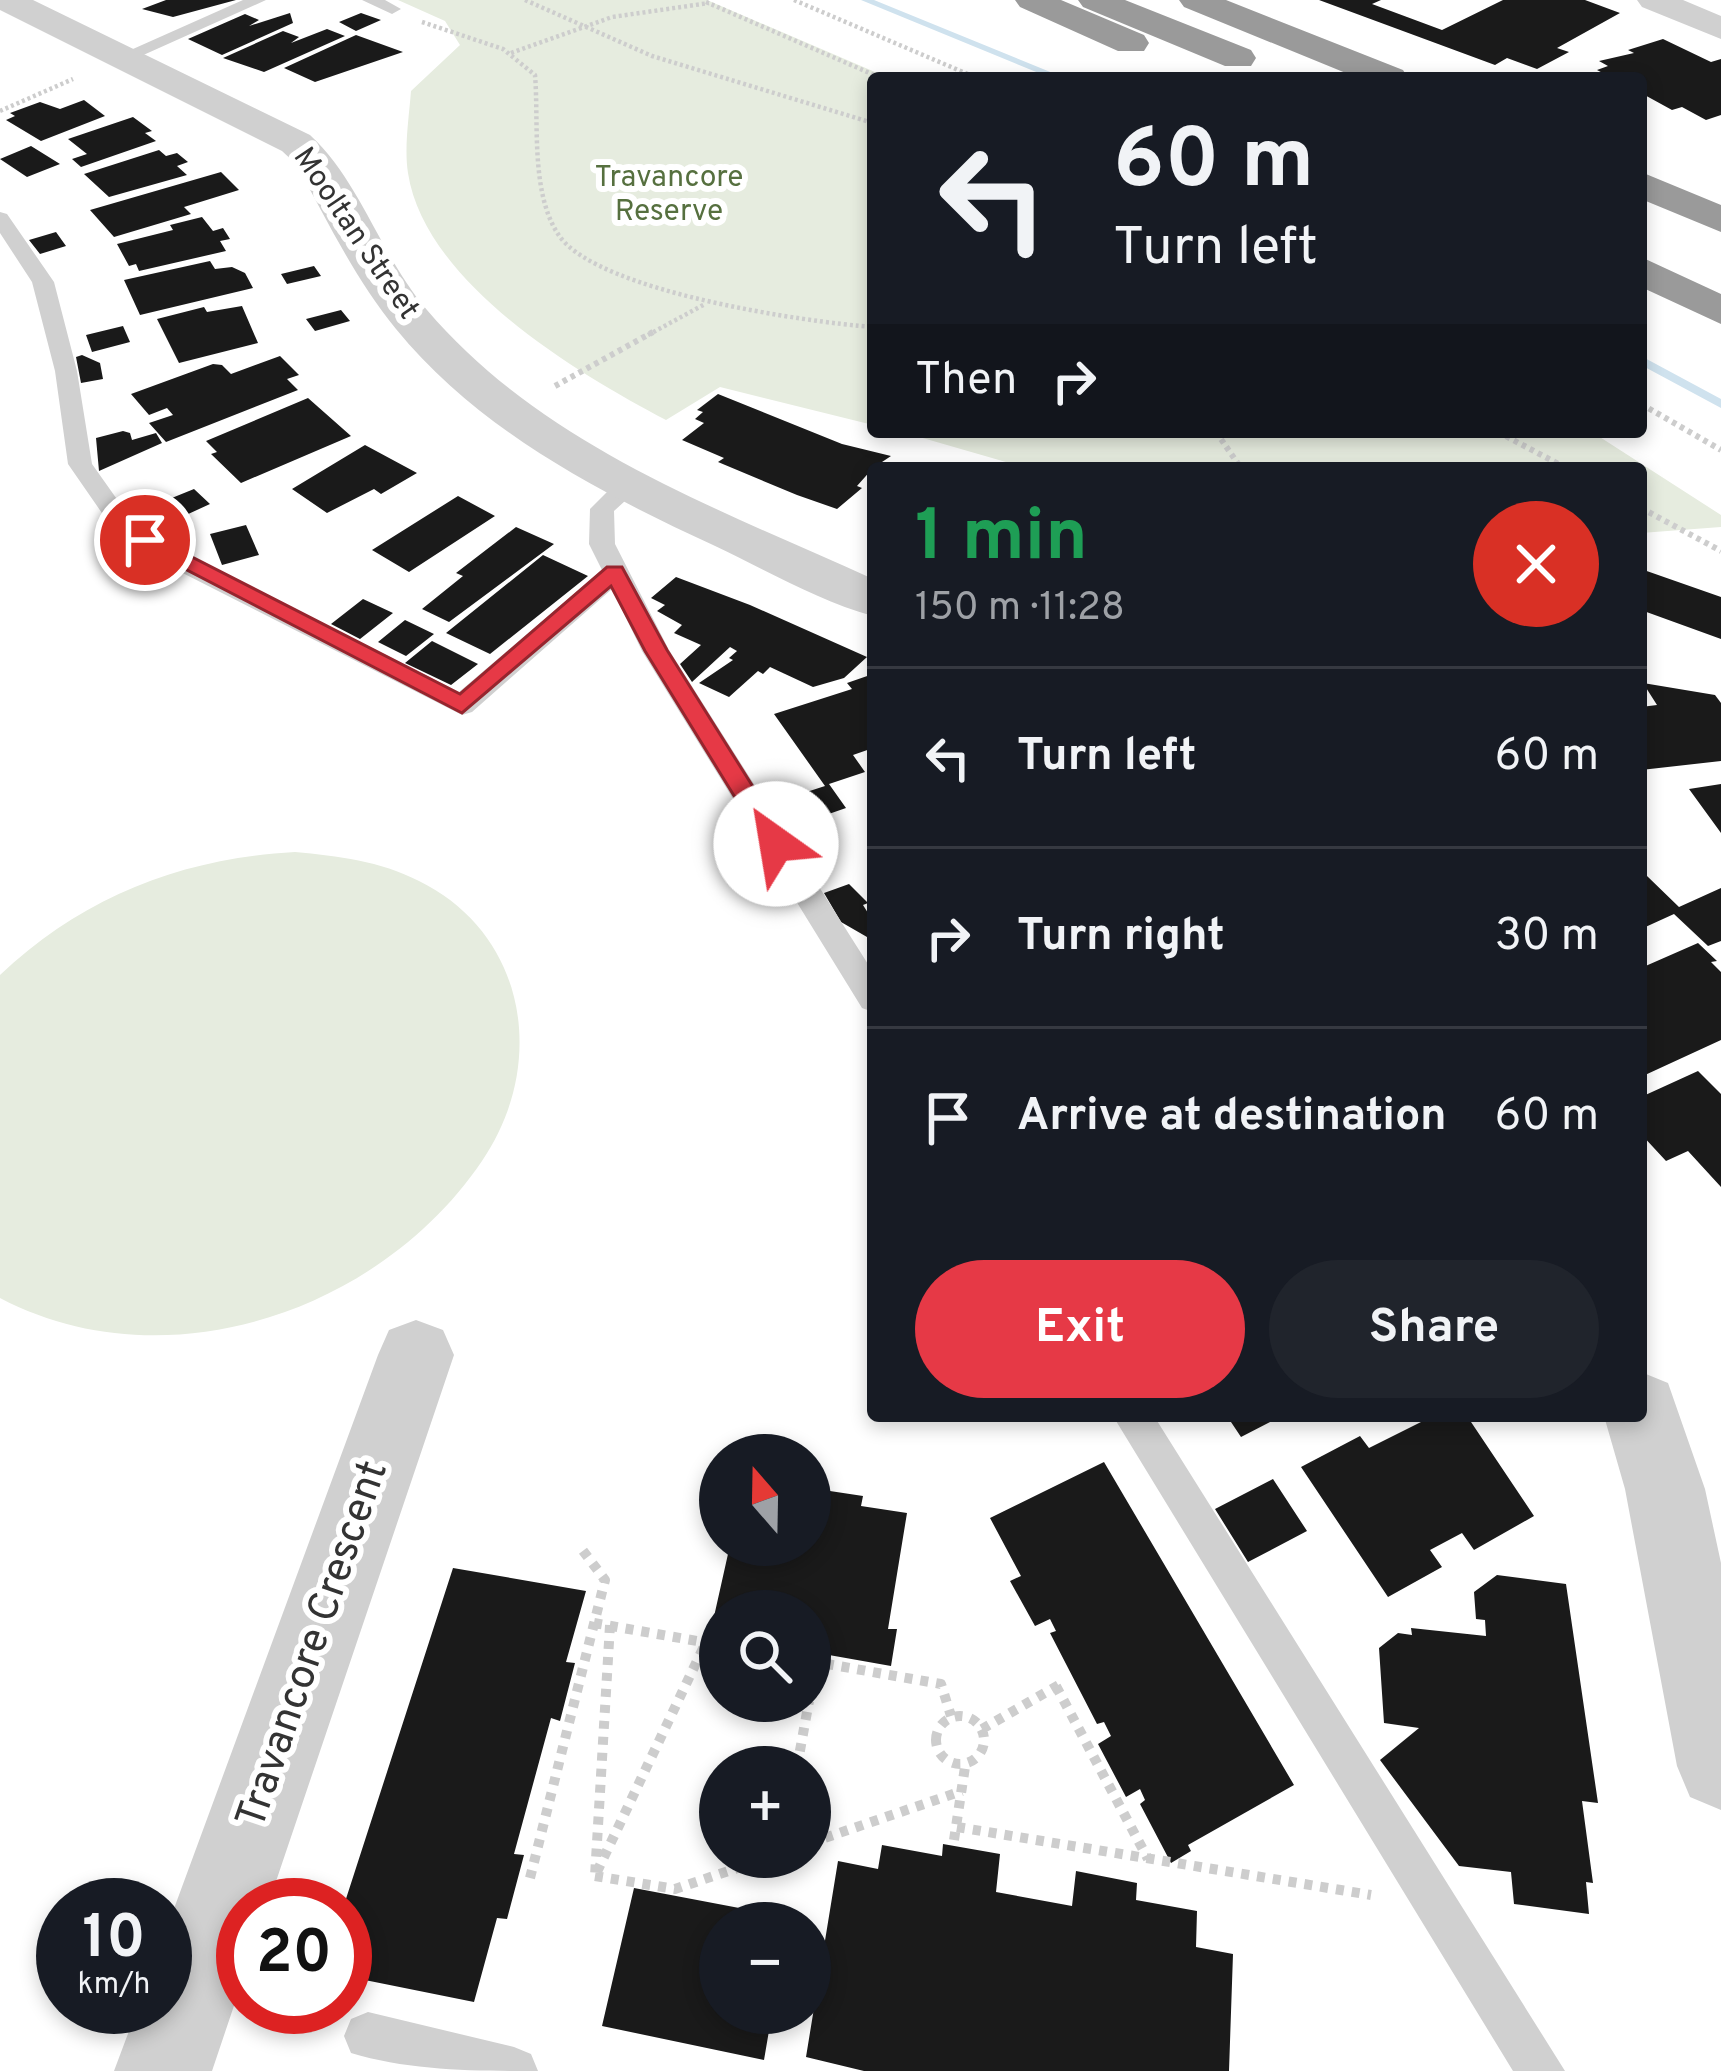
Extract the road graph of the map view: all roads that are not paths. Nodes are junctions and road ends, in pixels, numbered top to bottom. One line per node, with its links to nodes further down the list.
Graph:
1 (7, 0): 10 (street, Mooltan Street)
2 (257, 0): 10 (lane)
3 (371, 0): 8 (lane)
4 (1032, 0): 12 (highway)
5 (1095, 0): 11 (highway)
6 (1196, 0): 13 (highway)
7 (1654, 0): 9 (street)
8 (392, 9)
9 (1721, 29)
10 (124, 57): 23 (street, Mooltan Street)
11 (1264, 69)
12 (1197, 72)
13 (1375, 72)
14 (1647, 156): 15 (highway)
15 (1721, 179)
16 (1647, 187): 18 (highway)
17 (0, 218): 24 (lane)
18 (1721, 220)
19 (1647, 237): 21 (highway)
20 (1647, 273): 22 (highway)
21 (1721, 273)
22 (1721, 311)
23 (628, 485): 24 (lane); 25 (street, Mooltan Street)
24 (615, 572): 26 (lane)
25 (867, 596)
26 (867, 989)
27 (416, 1355): 32 (street, Travancore Crescent)
28 (1136, 1422): 34 (lane)
29 (1645, 1422): 30 (street)
30 (1721, 1766)
31 (368, 2036): 33 (lane)
32 (175, 2039)
33 (514, 2071)
34 (1541, 2071)

